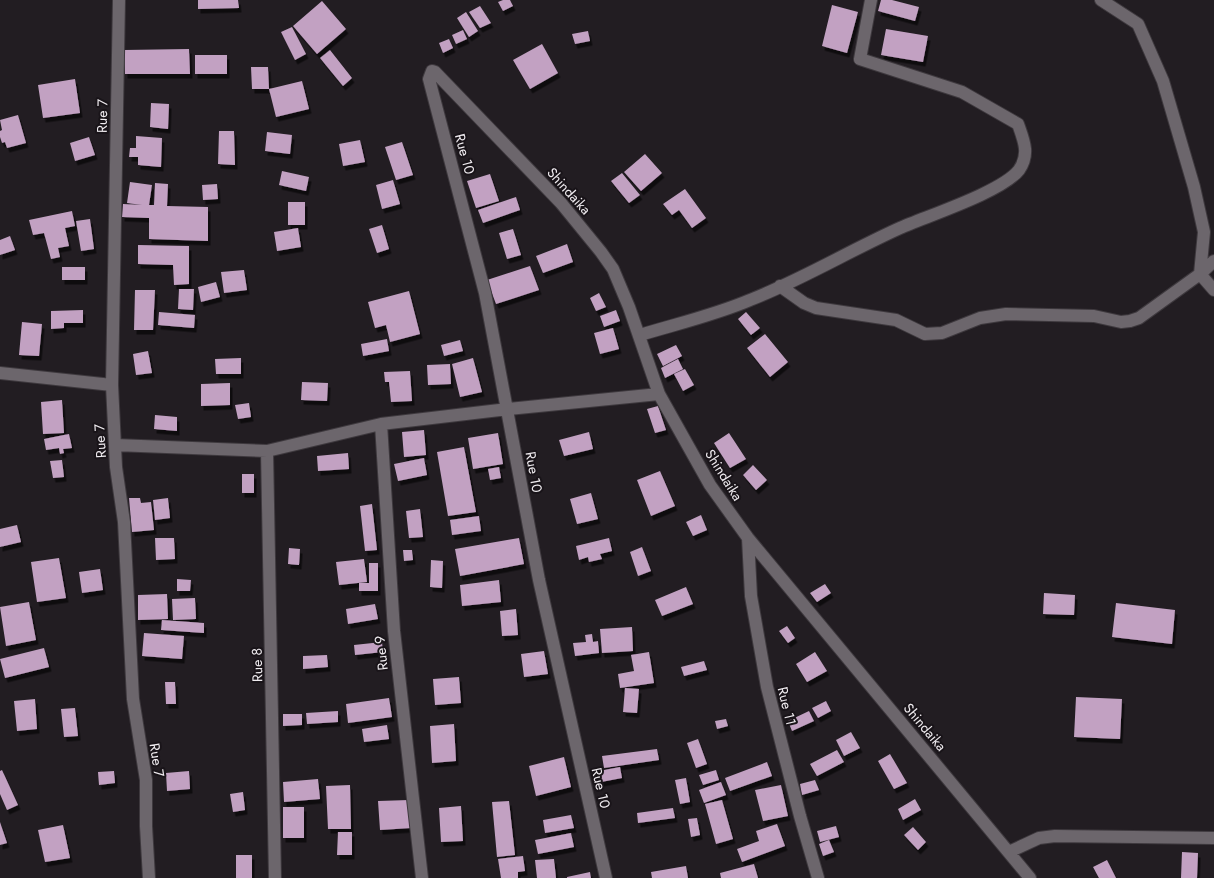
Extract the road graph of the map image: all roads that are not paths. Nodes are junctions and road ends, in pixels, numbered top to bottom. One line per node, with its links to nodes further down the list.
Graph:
1 (119, 0): 11 (street, Rue 7)
2 (871, 0): 7 (street)
3 (1101, 0): 6 (street)
4 (430, 72): 9 (street, Shindaika); 13 (street, Rue 10)
5 (1214, 261): 6 (street)
6 (1200, 274): 7 (street); 8 (street)
7 (780, 286): 9 (street)
8 (1214, 290)
9 (640, 335): 12 (street, Shindaika)
10 (0, 373): 11 (street)
11 (112, 385): 15 (street, Rue 7)
12 (659, 394): 13 (street); 17 (street, Shindaika)
13 (508, 409): 14 (street); 23 (street, Rue 10)
14 (380, 424): 16 (street); 22 (street, Rue 9)
15 (115, 445): 16 (street); 20 (street, Rue 7)
16 (267, 451): 21 (street, Rue 8)
17 (748, 538): 19 (street, Shindaika); 24 (street, Rue 11)
18 (1214, 838): 19 (street)
19 (1009, 852): 25 (street, Shindaika)
20 (149, 878)
21 (275, 878)
22 (422, 878)
23 (606, 878)
24 (818, 878)
25 (1030, 878)

